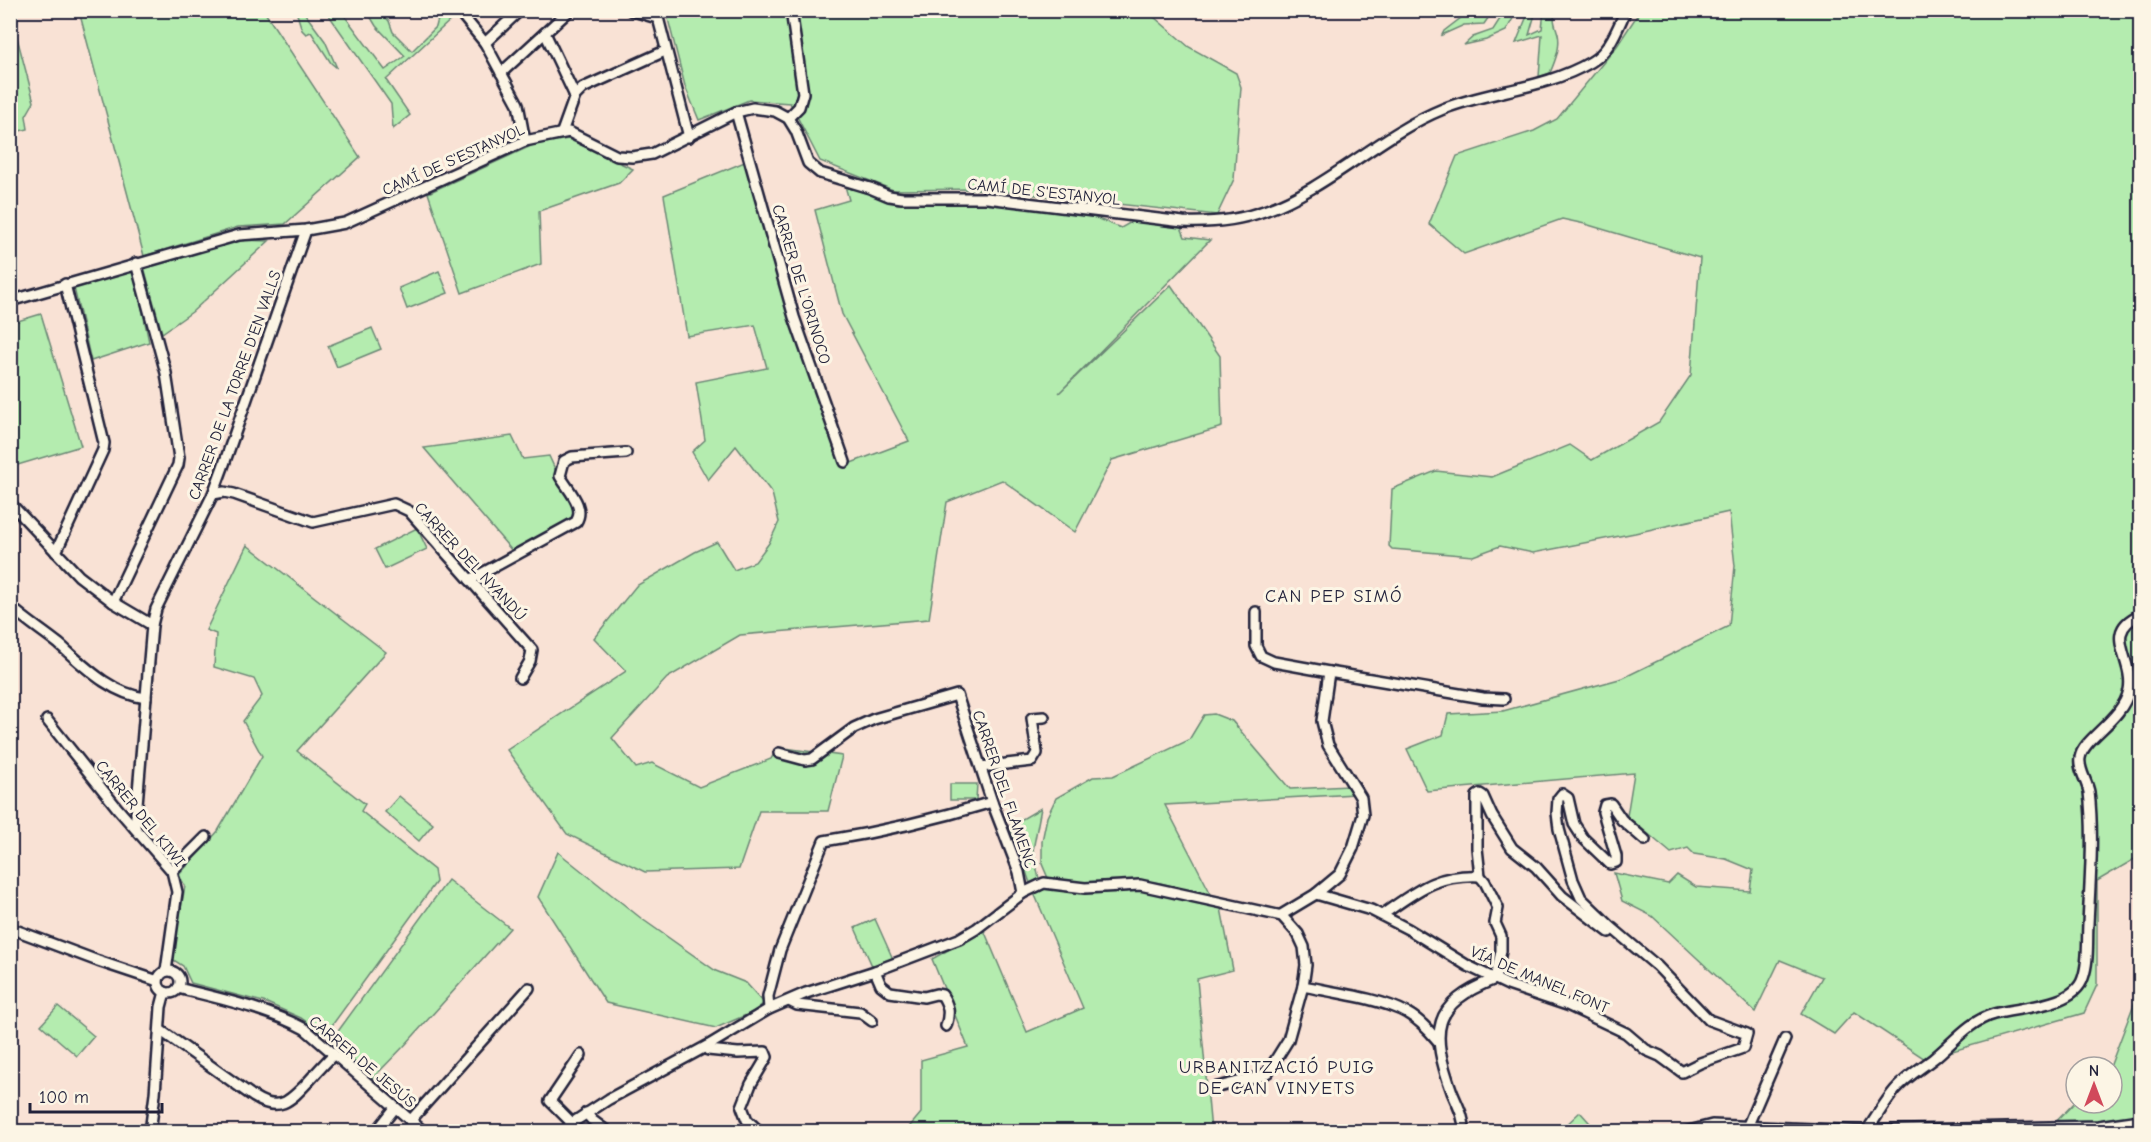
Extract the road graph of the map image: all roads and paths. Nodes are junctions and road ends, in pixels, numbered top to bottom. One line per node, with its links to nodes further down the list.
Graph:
1 (458, 10): 9 (street)
2 (518, 10): 9 (street)
3 (570, 10): 8 (street)
4 (630, 10): 7 (street)
5 (791, 10): 14 (street)
6 (1626, 10): 14 (street, CAMÍ DE S'ESTANYOL)
7 (656, 14): 10 (street)
8 (545, 33): 11 (street); 12 (street)
9 (484, 43): 11 (street)
10 (665, 51): 12 (street); 16 (street)
11 (501, 73): 17 (street)
12 (575, 96): 15 (street)
13 (736, 112): 14 (street); 16 (street); 23 (street, CARRER DE L'ORINOCO)
14 (788, 118)
15 (562, 132): 16 (street); 17 (street, CAMÍ DE S'ESTANYOL)
16 (689, 137)
17 (525, 141): 18 (street, CAMÍ DE S'ESTANYOL)
18 (306, 231): 19 (street, CAMÍ DE S'ESTANYOL); 24 (street, CARRER DE LA TORRE D'EN VALLS)
19 (136, 263): 20 (street, CAMÍ DE S'ESTANYOL); 28 (street)
20 (65, 284): 21 (street, CAMÍ DE S'ESTANYOL); 26 (street)
21 (10, 301)
22 (626, 453): 27 (street)
23 (845, 462)
24 (213, 494): 27 (street, CARRER DEL NYANDÚ); 32 (street, CARRER DE LA TORRE D'EN VALLS)
25 (10, 503): 26 (street)
26 (56, 552): 28 (street)
27 (470, 580): 34 (street, CARRER DEL NYANDÚ)
28 (112, 602): 32 (street)
29 (10, 606): 35 (street)
30 (1256, 612): 33 (street)
31 (2140, 615): 86 (street)
32 (152, 625): 35 (street, CARRER DE LA TORRE D'EN VALLS)
33 (1329, 672): 36 (street); 48 (street)
34 (520, 678)
35 (146, 698): 42 (street, CARRER DE LA TORRE D'EN VALLS)
36 (1504, 699)
37 (1044, 717): 40 (street)
38 (47, 720): 42 (street, CARRER DEL KIWI)
39 (779, 753): 40 (street, CARRER DEL FLAMENC)
40 (981, 767): 41 (street, CARRER DEL FLAMENC)
41 (992, 802): 47 (street, CARRER DEL FLAMENC); 62 (street)
42 (135, 828): 45 (street, CARRER DEL KIWI)
43 (206, 837): 45 (street)
44 (1645, 840): 52 (street)
45 (172, 871): 53 (street, CARRER DEL KIWI)
46 (1480, 876): 50 (street); 52 (street); 55 (street)
47 (1023, 893): 49 (street); 54 (street)
48 (1316, 894): 49 (street); 50 (street, VÍA DE MANEL FONT)
49 (1281, 915): 57 (street)
50 (1382, 915): 55 (street, VÍA DE MANEL FONT)
51 (10, 928): 56 (street)
52 (1618, 933): 55 (street, VÍA DE MANEL FONT)
53 (166, 971): 56 (street); 58 (street)
54 (875, 971): 61 (street); 64 (street)
55 (1495, 979): 67 (street)
56 (158, 981): 60 (street)
57 (1303, 986): 67 (street); 71 (street)
58 (178, 988): 60 (street); 69 (street, CARRER DE JESÚS)
59 (529, 988): 75 (street)
60 (165, 992): 65 (street)
61 (789, 1000): 62 (street); 63 (street)
62 (769, 1009): 68 (street)
63 (872, 1021)
64 (946, 1026)
65 (160, 1030): 69 (street); 78 (street)
66 (1785, 1039): 77 (street)
67 (1438, 1041): 84 (street)
68 (706, 1047): 73 (street); 83 (street)
69 (334, 1054): 72 (street, CARRER DE JESÚS)
70 (581, 1055): 76 (street)
71 (1214, 1088)
72 (395, 1108): 75 (street, CARRER DE JESÚS); 79 (street)
73 (586, 1113): 76 (street); 82 (street)
74 (2140, 1120): 86 (street)
75 (410, 1121): 80 (street, CARRER DE JESÚS)
76 (572, 1123): 81 (street)
77 (1748, 1125): 85 (street); 86 (street)
78 (150, 1131)
79 (376, 1131)
80 (424, 1131)
81 (564, 1131)
82 (608, 1131)
83 (760, 1131)
84 (1464, 1131)
85 (1685, 1131)
86 (1867, 1131)

